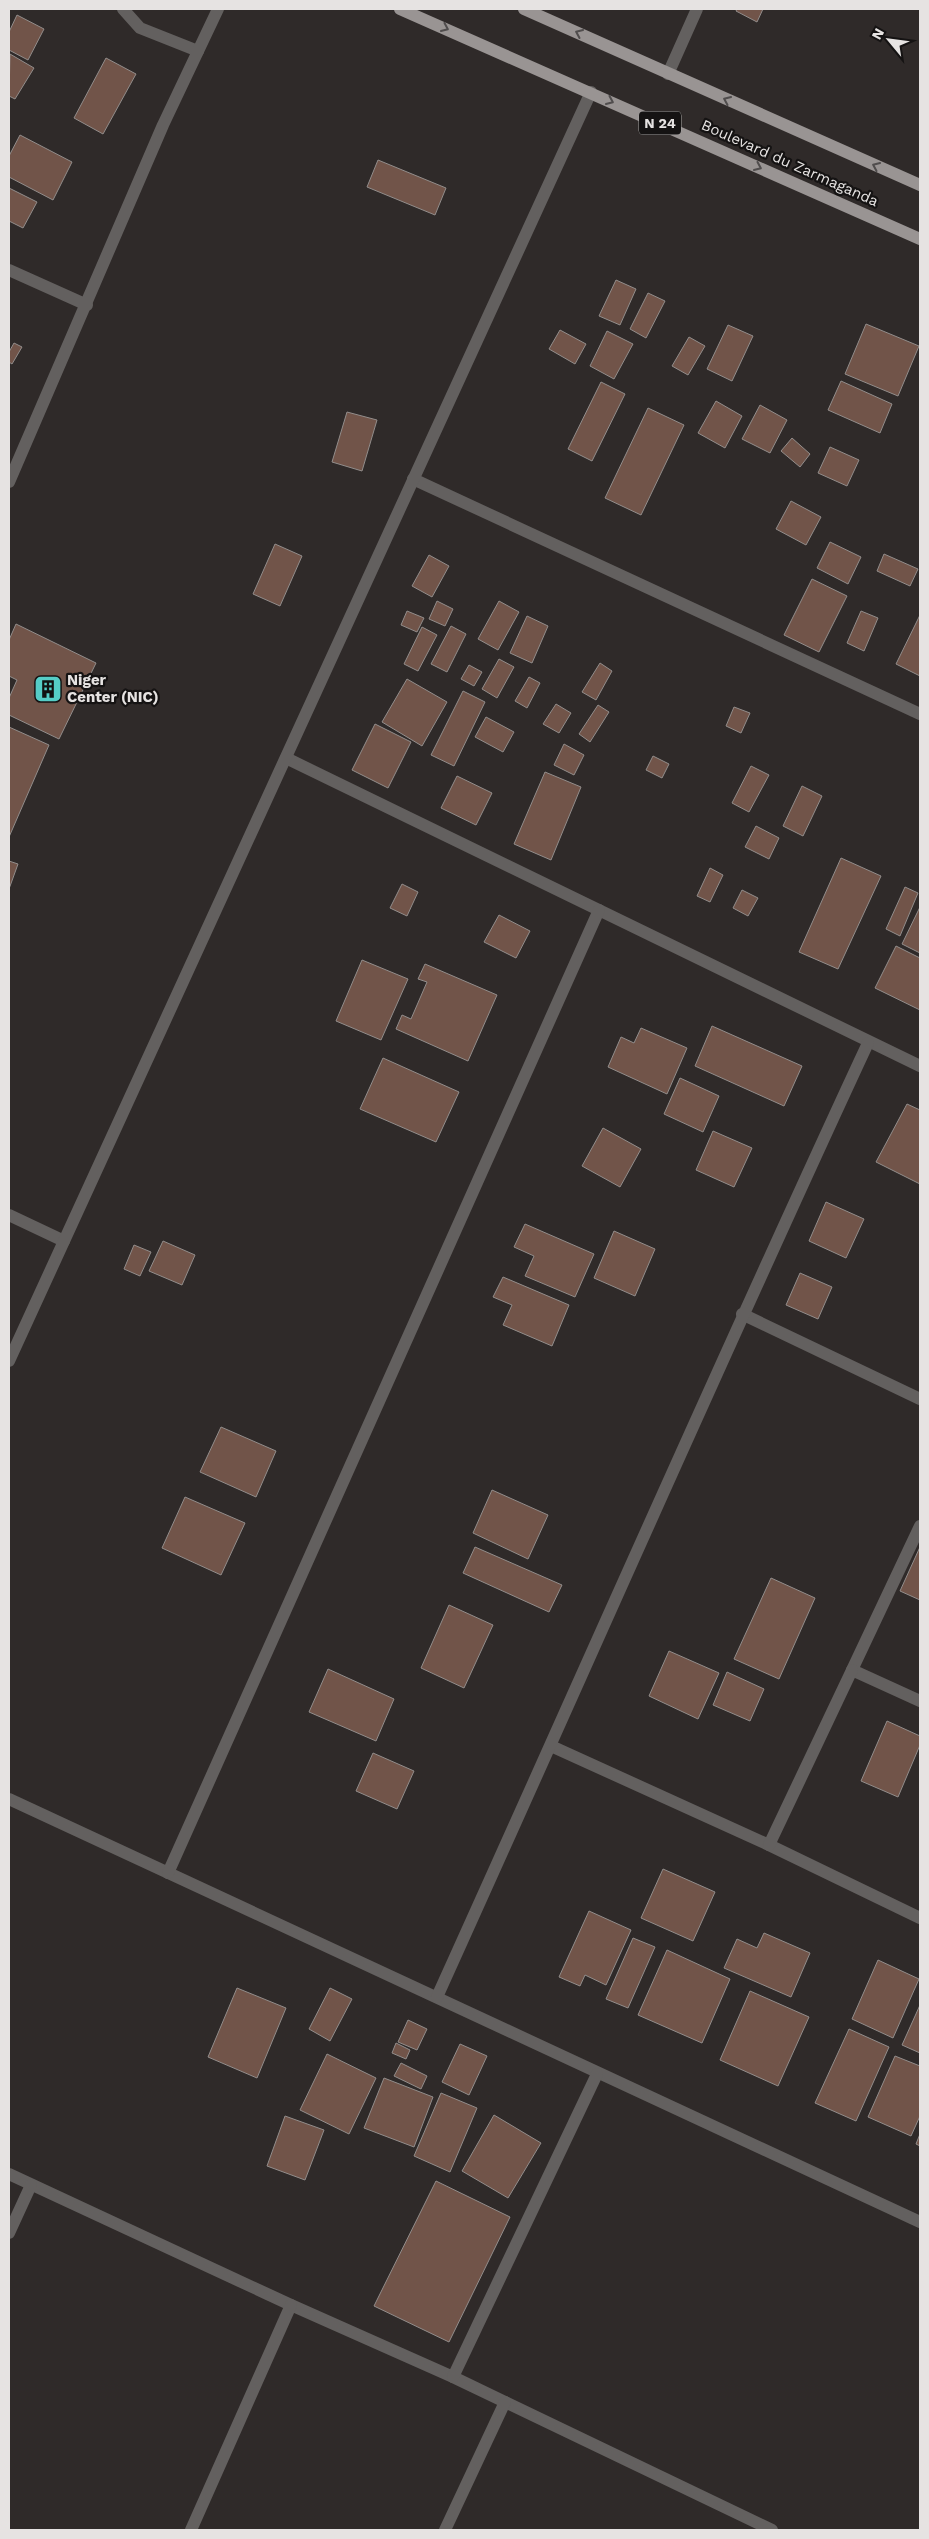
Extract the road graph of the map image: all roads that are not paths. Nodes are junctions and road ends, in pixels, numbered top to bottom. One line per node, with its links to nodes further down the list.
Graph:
1 (123, 9): 6 (street)
2 (218, 9): 6 (street)
3 (400, 9): 8 (main road, Boulevard du Zarmaganda / N 24, one-way to 8)
4 (524, 9): 7 (main road, one-way to 4)
5 (697, 9): 7 (street)
6 (198, 52): 12 (street)
7 (668, 74): 9 (main road, one-way to 7)
8 (591, 92): 10 (main road, Boulevard du Zarmaganda / N 24, one-way to 10); 13 (street)
9 (920, 185)
10 (920, 239)
11 (9, 270): 12 (street)
12 (87, 305): 14 (street)
13 (413, 480): 15 (street); 16 (street)
14 (9, 482)
15 (920, 714)
16 (286, 758): 17 (street); 21 (street)
17 (599, 910): 18 (street); 31 (street)
18 (868, 1043): 19 (street); 22 (street)
19 (920, 1066)
20 (9, 1215): 21 (street)
21 (64, 1241): 23 (street)
22 (742, 1314): 24 (street); 28 (street)
23 (9, 1361)
24 (920, 1399)
25 (920, 1526): 26 (street)
26 (852, 1670): 27 (street); 30 (street)
27 (920, 1701)
28 (551, 1746): 30 (street); 33 (street)
29 (9, 1799): 31 (street)
30 (769, 1845): 32 (street)
31 (168, 1873): 33 (street)
32 (920, 1918)
33 (437, 1997): 34 (street)
34 (597, 2074): 37 (street); 40 (street)
35 (9, 2174): 36 (street)
36 (31, 2185): 38 (street); 39 (street)
37 (920, 2222)
38 (9, 2233)
39 (291, 2305): 40 (street); 42 (street)
40 (453, 2377): 41 (street)
41 (505, 2402): 43 (street); 44 (street)
42 (191, 2530)
43 (445, 2530)
44 (772, 2530)

